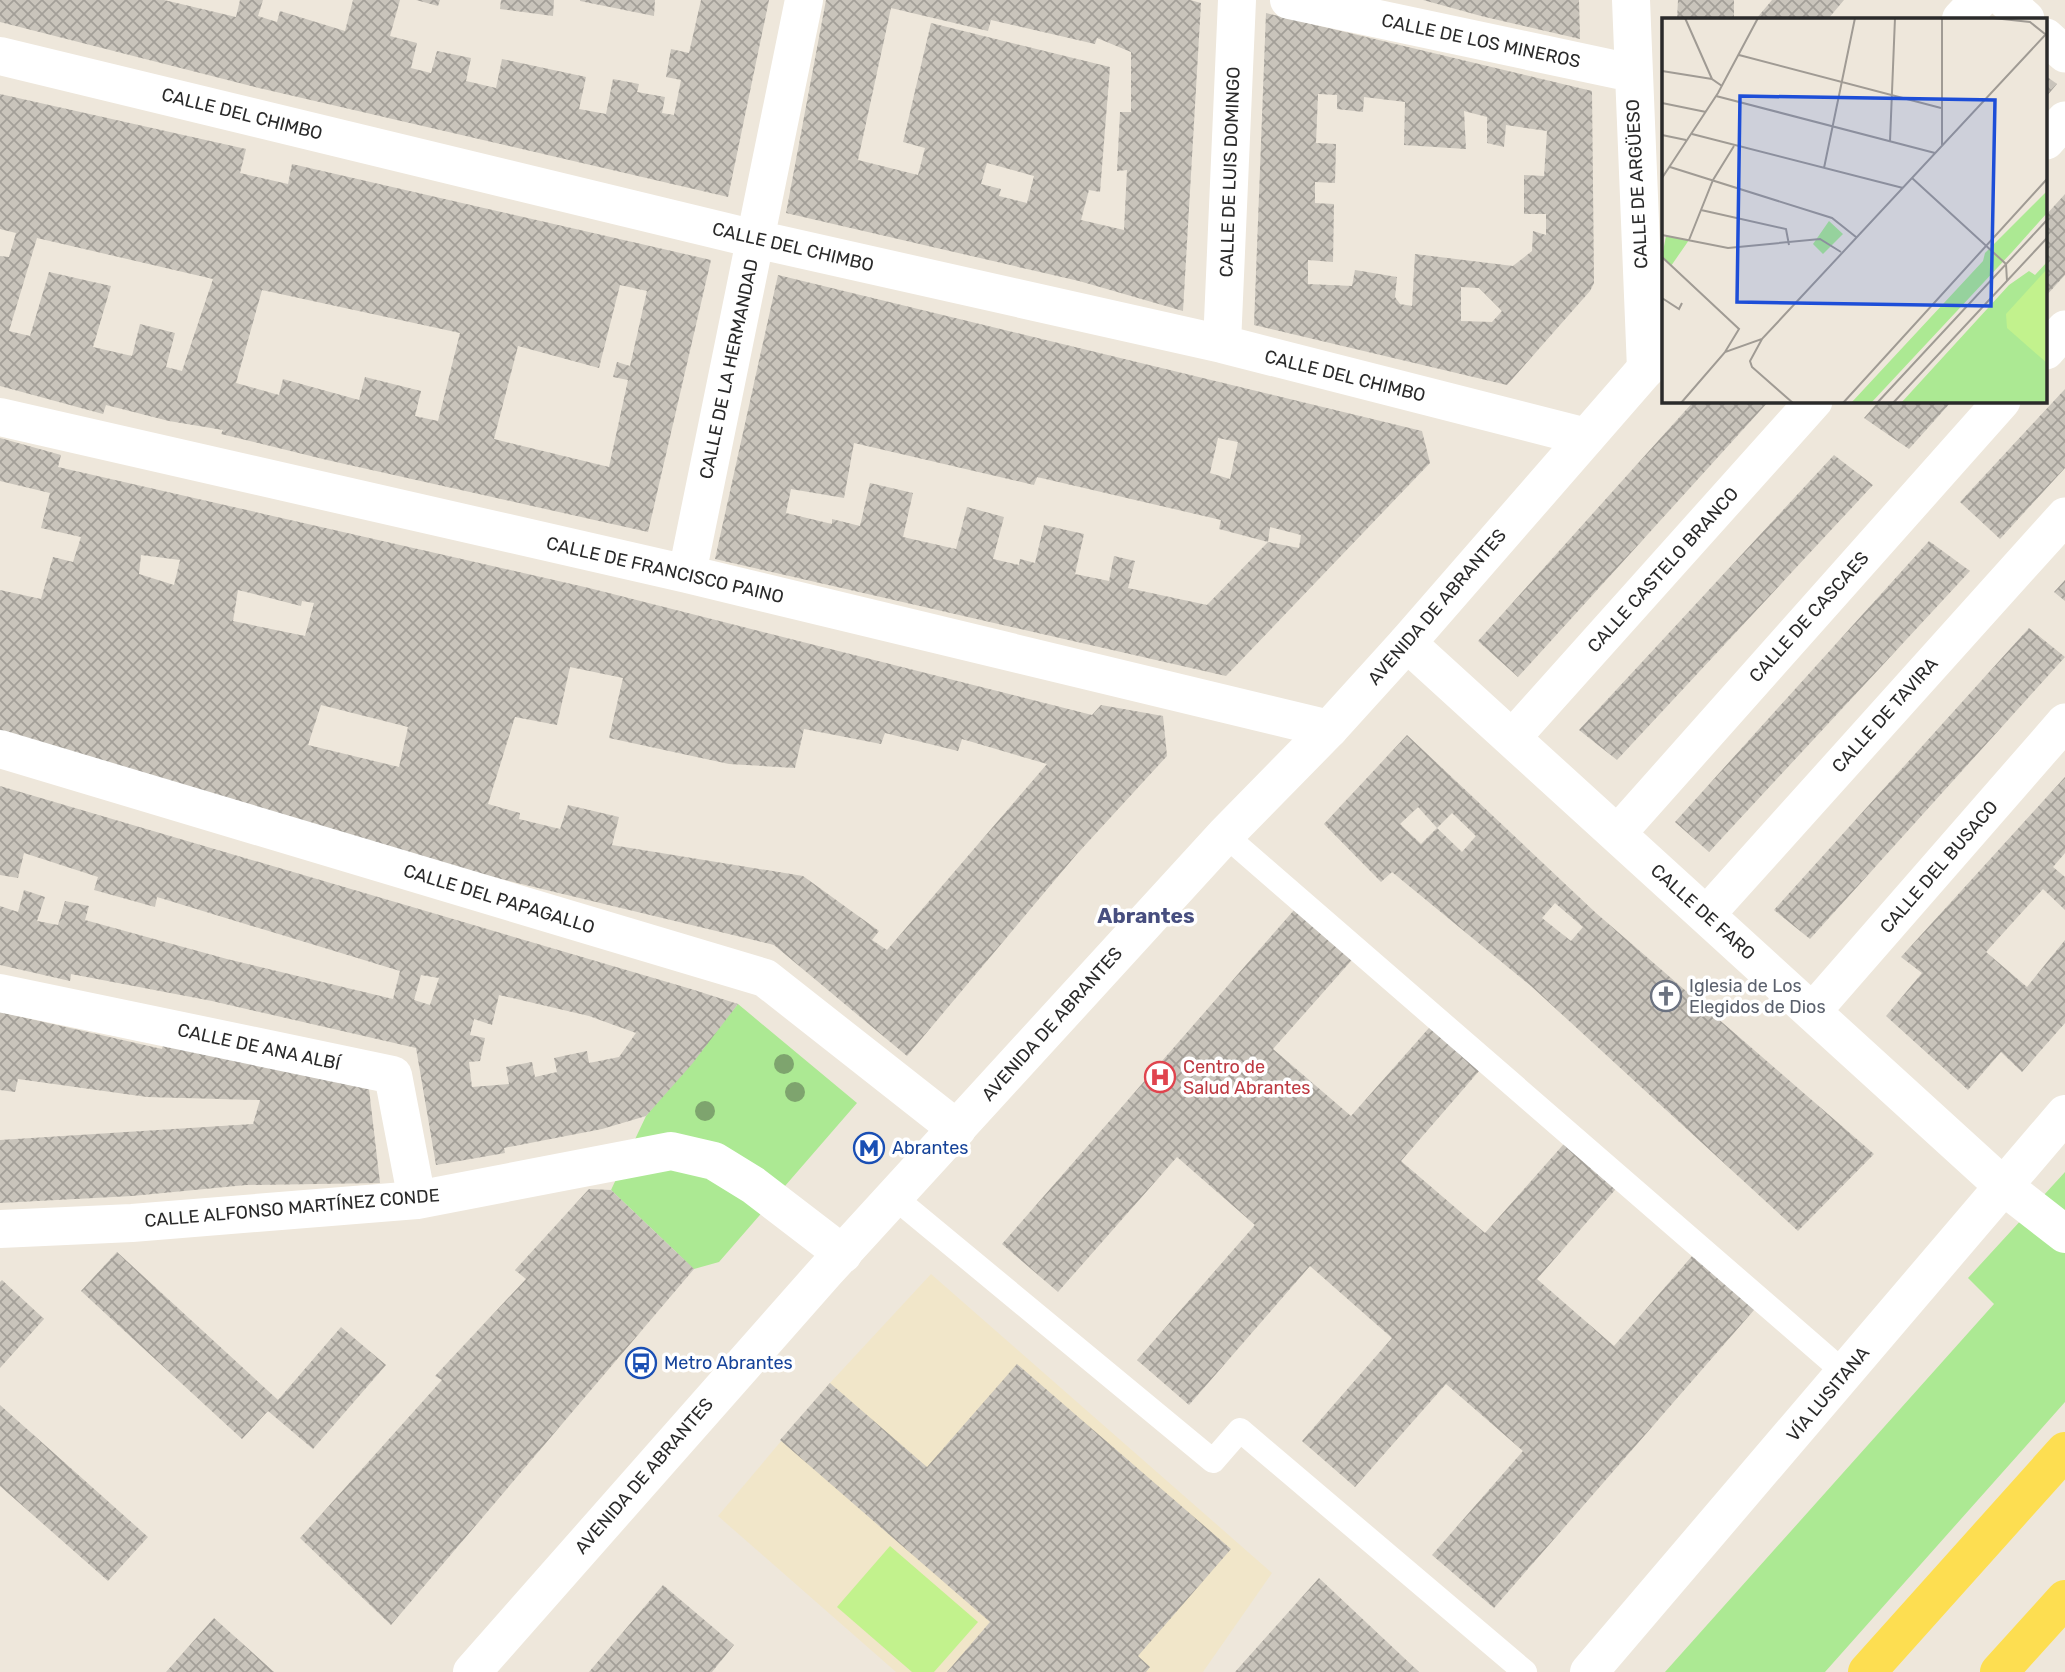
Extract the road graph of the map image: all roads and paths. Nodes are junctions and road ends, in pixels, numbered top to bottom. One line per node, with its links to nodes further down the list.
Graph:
1 (804, 0): 15 (street, CALLE DE LA HERMANDAD)
2 (1237, 0): 17 (street, CALLE DE LUIS DOMINGO)
3 (1289, 0): 12 (street, CALLE DE LOS MINEROS)
4 (1631, 0): 12 (street, CALLE DE ARGÜESO)
5 (1979, 0): 7 (street)
6 (2005, 0): 8 (street)
7 (1962, 18)
8 (2025, 18)
9 (2048, 39): 10 (street)
10 (2065, 54)
11 (0, 56): 15 (street, CALLE DEL CHIMBO)
12 (1632, 73): 19 (street, CALLE DE ARGÜESO)
13 (2065, 120): 14 (street)
14 (2048, 139)
15 (755, 239): 17 (street, CALLE DEL CHIMBO); 25 (street, CALLE DE LA HERMANDAD)
16 (2065, 329): 18 (street)
17 (1222, 344): 23 (street, CALLE DEL CHIMBO)
18 (2048, 349)
19 (1655, 358): 23 (street, AVENIDA DE ABRANTES)
20 (1813, 402): 29 (street, CALLE CASTELO BRANCO)
21 (2001, 402): 31 (street, CALLE DE CASCAES)
22 (0, 417): 25 (street, CALLE DE FRANCISCO PAINO)
23 (1586, 437): 26 (street, AVENIDA DE ABRANTES)
24 (2065, 516): 33 (street, CALLE DE TAVIRA)
25 (687, 574): 28 (street, CALLE DE FRANCISCO PAINO)
26 (1407, 643): 28 (street, AVENIDA DE ABRANTES); 29 (street, CALLE DE FARO)
27 (2065, 722): 35 (street, CALLE DEL BUSACO)
28 (1329, 729): 32 (street, AVENIDA DE ABRANTES)
29 (1512, 738): 31 (street, CALLE DE FARO)
30 (0, 749): 37 (street, CALLE DEL PAPAGALLO)
31 (1617, 834): 33 (street, CALLE DE FARO)
32 (1225, 835): 37 (street, AVENIDA DE ABRANTES); 44 (lane)
33 (1706, 915): 35 (street, CALLE DE FARO)
34 (0, 992): 40 (street, CALLE DE ANA ALBÍ)
35 (1812, 1012): 38 (street, CALLE DE FARO)
36 (2065, 1114): 38 (street, VÍA LUSITANA)
37 (957, 1129): 39 (street, AVENIDA DE ABRANTES)
38 (2002, 1185): 42 (street, CALLE DE FARO); 44 (street, VÍA LUSITANA)
39 (894, 1197): 43 (street, AVENIDA DE ABRANTES); 48 (lane)
40 (417, 1200): 41 (street, CALLE ALFONSO MARTÍNEZ CONDE); 43 (street, CALLE ALFONSO MARTÍNEZ CONDE)
41 (0, 1229)
42 (2065, 1234)
43 (843, 1254): 47 (street, AVENIDA DE ABRANTES)
44 (1846, 1374): 49 (street, VÍA LUSITANA)
45 (2065, 1451): 50 (main road)
46 (2065, 1599): 51 (main road)
47 (472, 1672)
48 (1525, 1672)
49 (1589, 1672)
50 (1867, 1672)
51 (1999, 1672)

